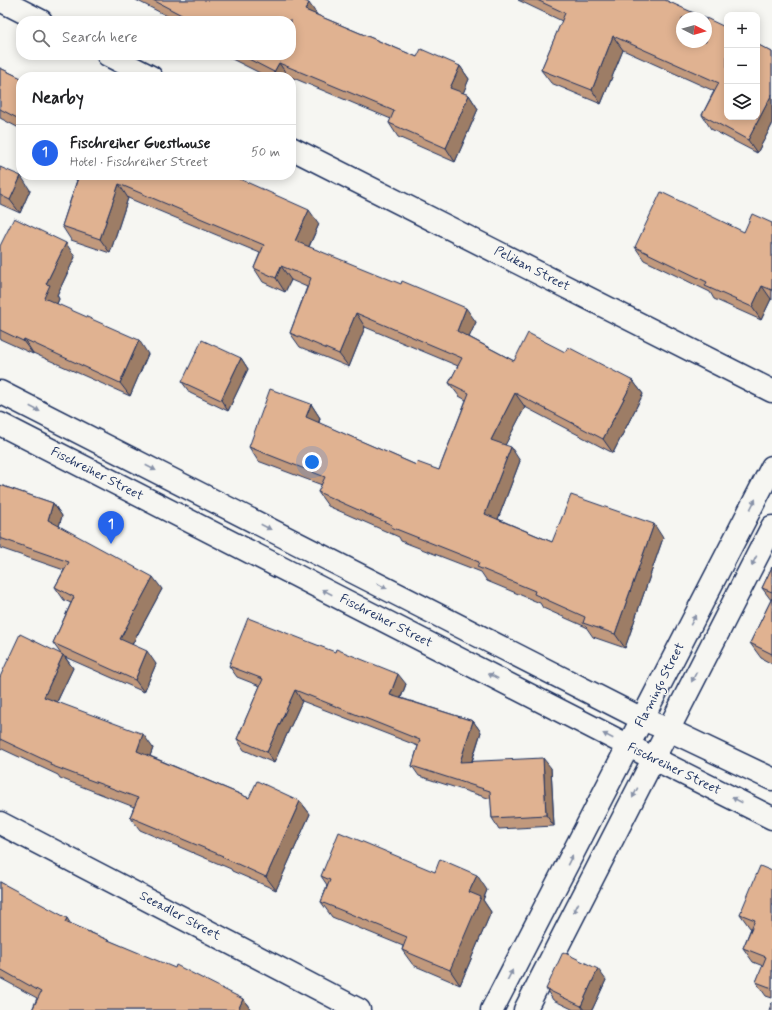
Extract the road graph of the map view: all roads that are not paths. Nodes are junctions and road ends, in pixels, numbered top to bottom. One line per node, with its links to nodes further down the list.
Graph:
1 (0, 0): 2 (street)
2 (31, 16)
3 (118, 60): 4 (street)
4 (141, 72)
5 (296, 151): 6 (street, Pelikan Street)
6 (772, 391)
7 (0, 392): 11 (street, one-way to 11)
8 (0, 424): 13 (street, Fischreiher Street, one-way to 8)
9 (772, 466): 11 (street, Flamingo Street, one-way to 9)
10 (772, 527): 12 (street, Flamingo Street, one-way to 12)
11 (642, 719): 12 (street); 13 (street, Flamingo Street)
12 (668, 729): 14 (street, Flamingo Street); 15 (street)
13 (629, 746): 14 (street, Fischreiher Street); 19 (street, Flamingo Street, one-way to 13)
14 (653, 758): 16 (street, Fischreiher Street, one-way to 14); 20 (street, Flamingo Street, one-way to 20)
15 (772, 779)
16 (772, 818)
17 (0, 823): 18 (street, Seeadler Street)
18 (359, 1010)
19 (492, 1010)
20 (525, 1010)

